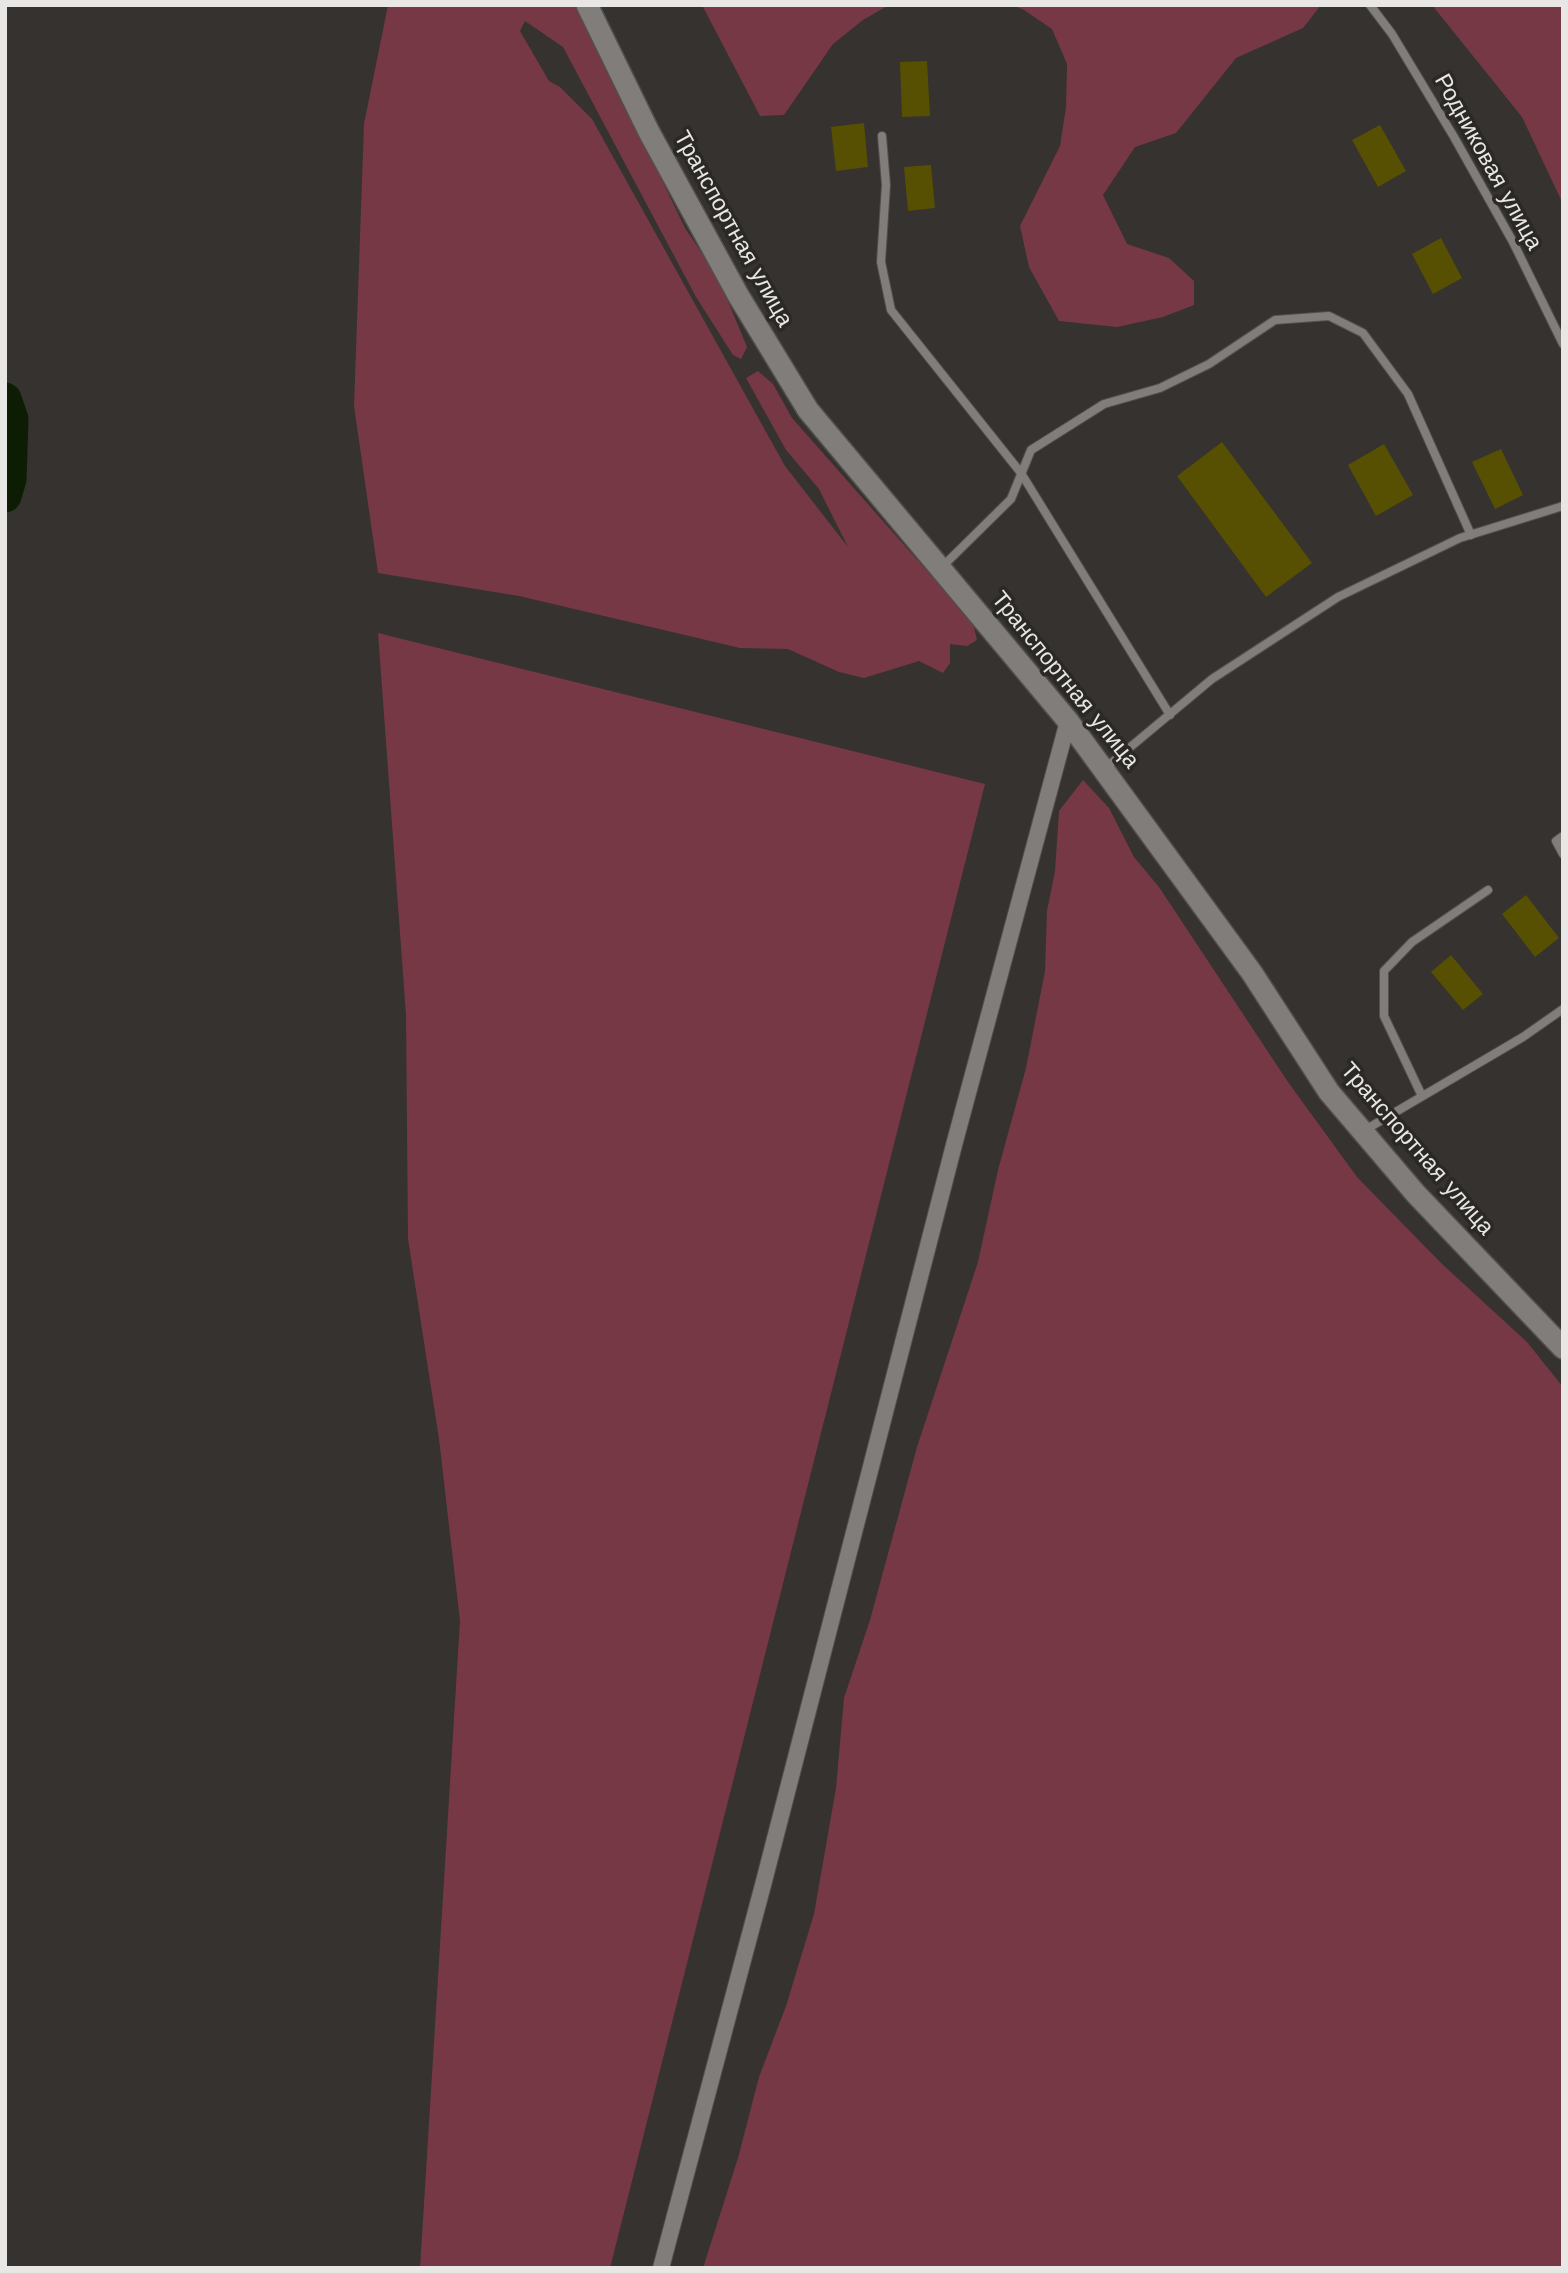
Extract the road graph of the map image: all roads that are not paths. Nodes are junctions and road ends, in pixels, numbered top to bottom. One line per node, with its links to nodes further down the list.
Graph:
1 (587, 5): 8 (main road, Транспортная улица)
2 (1370, 5): 4 (lane, Родниковая улица)
3 (882, 136): 5 (lane)
4 (1563, 344)
5 (1021, 473): 7 (lane); 8 (lane); 9 (lane)
6 (1563, 506): 7 (lane)
7 (1471, 535): 9 (lane)
8 (940, 569): 10 (main road, Транспортная улица)
9 (1170, 715): 11 (lane)
10 (1068, 721): 11 (main road, Транспортная улица); 19 (street)
11 (1104, 769): 17 (main road, Транспортная улица)
12 (1563, 836): 13 (lane)
13 (1563, 854)
14 (1488, 890): 16 (lane)
15 (1563, 1009): 16 (lane)
16 (1422, 1094): 17 (lane)
17 (1363, 1131): 18 (main road, Транспортная улица)
18 (1563, 1348)
19 (661, 2268)

